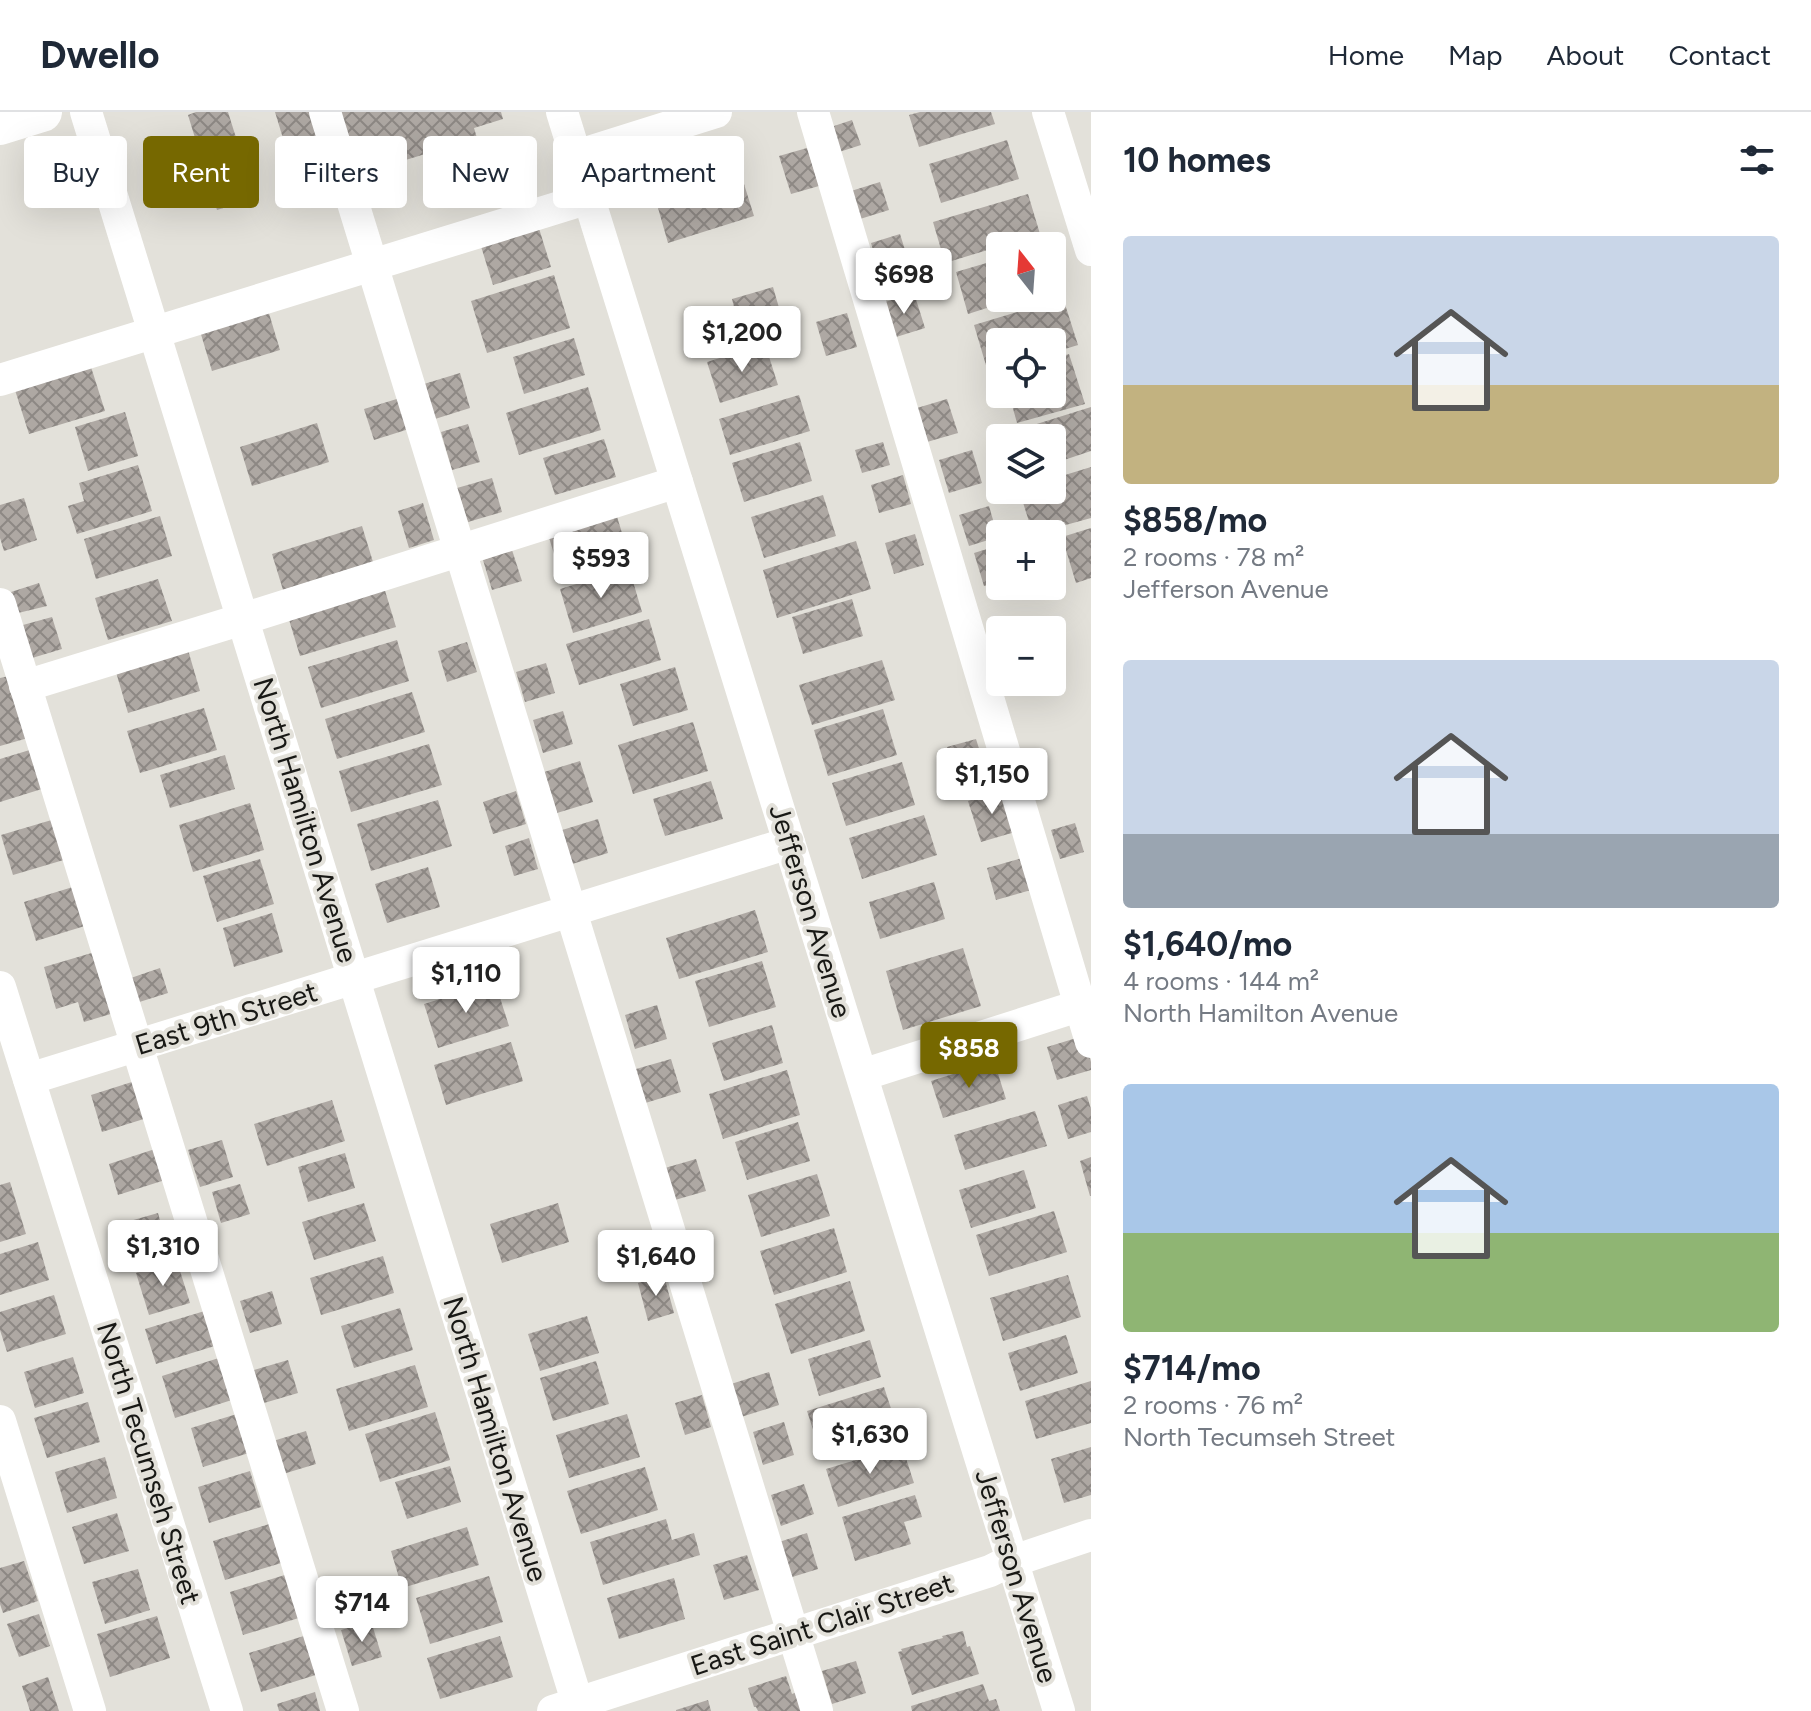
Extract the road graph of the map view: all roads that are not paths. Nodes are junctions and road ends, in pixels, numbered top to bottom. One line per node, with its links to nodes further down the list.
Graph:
1 (42, 112): 8 (main road)
2 (86, 112): 15 (street, North Hamilton Avenue)
3 (325, 112): 14 (street)
4 (562, 112): 9 (street, Jefferson Avenue)
5 (716, 112): 10 (street)
6 (813, 112): 26 (street)
7 (1048, 112): 13 (street)
8 (0, 125)
9 (570, 136)
10 (640, 136)
11 (557, 208): 14 (street)
12 (592, 208): 17 (street, Jefferson Avenue)
13 (1091, 250)
14 (372, 265): 15 (street); 18 (street)
15 (155, 333): 16 (street); 20 (street, North Hamilton Avenue)
16 (0, 380)
17 (677, 482): 18 (street); 22 (street, Jefferson Avenue)
18 (460, 550): 20 (street); 23 (street)
19 (0, 604): 21 (street)
20 (243, 619): 21 (street); 24 (street, North Hamilton Avenue)
21 (25, 686): 28 (street)
22 (789, 843): 23 (street, East 9th Street); 29 (street, Jefferson Avenue)
23 (571, 911): 24 (street, East 9th Street); 34 (street)
24 (355, 978): 28 (street, East 9th Street); 35 (street, North Hamilton Avenue)
25 (0, 987): 30 (street, North Tecumseh Street)
26 (1085, 1004): 27 (street); 29 (street)
27 (1091, 1042)
28 (136, 1046): 30 (street, East 9th Street); 38 (street)
29 (862, 1075): 33 (street, Jefferson Avenue)
30 (29, 1079): 37 (street, North Tecumseh Street)
31 (0, 1421): 36 (street)
32 (1091, 1535): 33 (street, East Saint Clair Street)
33 (1012, 1562): 34 (street, East Saint Clair Street); 40 (street, Jefferson Avenue)
34 (793, 1633): 35 (street, East Saint Clair Street); 39 (street)
35 (570, 1708)
36 (90, 1711)
37 (227, 1711)
38 (343, 1711)
39 (817, 1711)
40 (1059, 1711)

